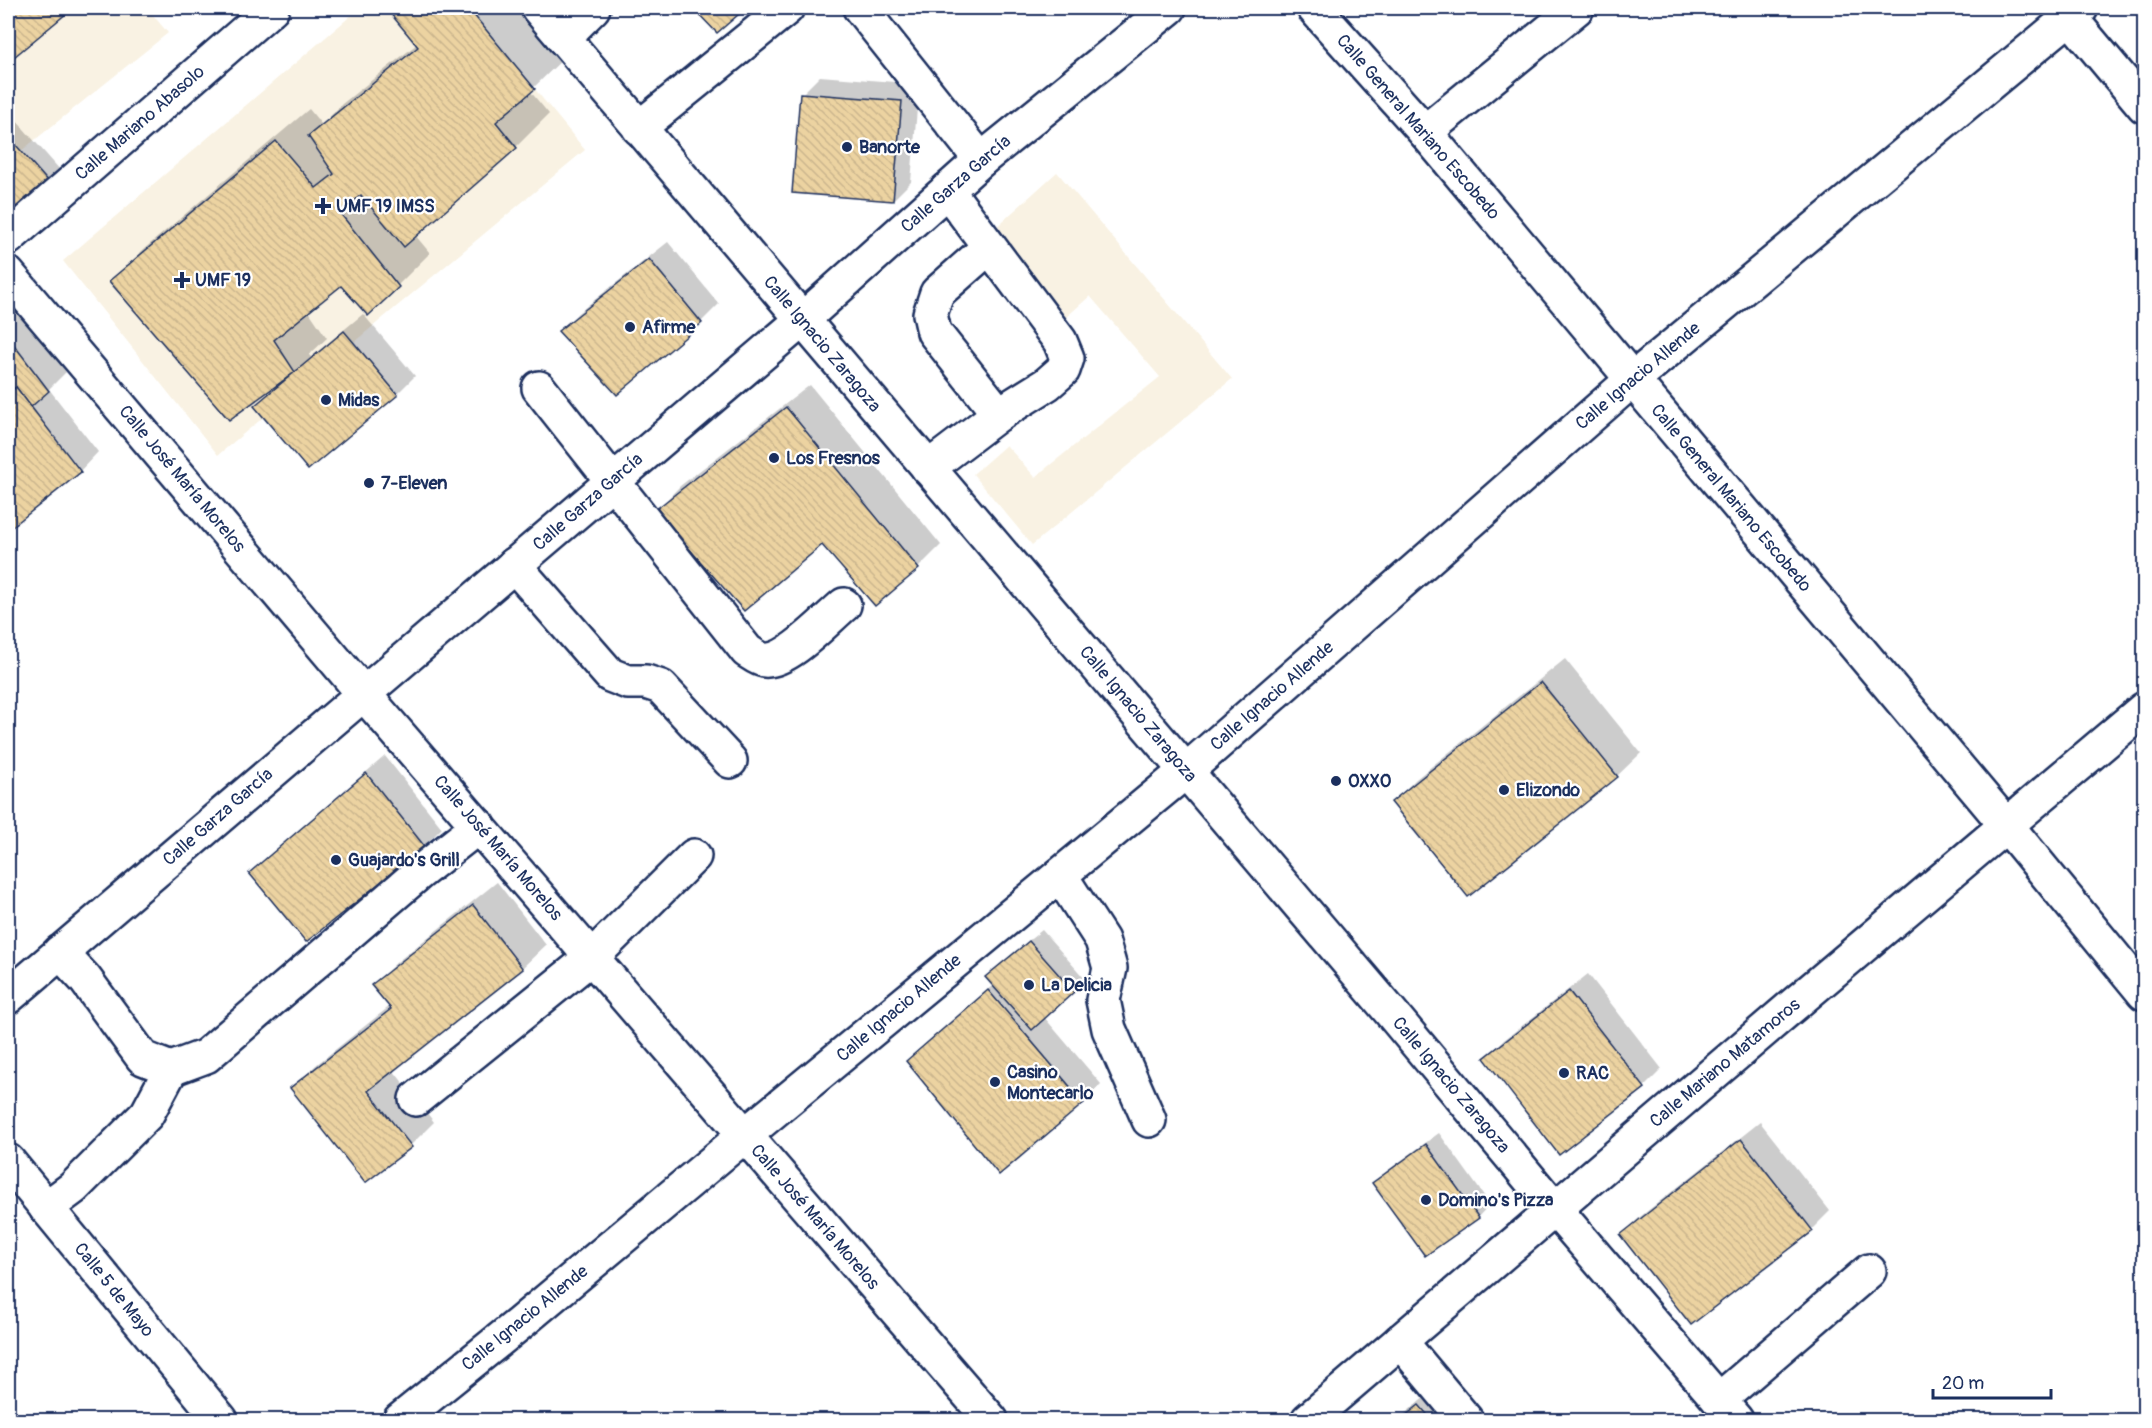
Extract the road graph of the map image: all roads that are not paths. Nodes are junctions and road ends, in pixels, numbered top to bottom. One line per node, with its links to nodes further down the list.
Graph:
1 (272, 8): 16 (street, Calle Mariano Abasolo)
2 (538, 8): 10 (street, Calle Ignacio Zaragoza)
3 (593, 8): 10 (street)
4 (787, 8): 12 (street)
5 (860, 8): 14 (street)
6 (1169, 8): 14 (street, Calle Garza García)
7 (1314, 8): 13 (street, Calle General Mariano Escobedo)
8 (1577, 8): 13 (street)
9 (2071, 10): 11 (street); 20 (street, Calle Ignacio Allende)
10 (563, 38): 12 (street, Calle Ignacio Zaragoza)
11 (2145, 106)
12 (639, 128): 19 (street, Calle Ignacio Zaragoza)
13 (1425, 132): 20 (street, Calle General Mariano Escobedo)
14 (981, 160): 15 (street, Calle Garza García)
15 (947, 190): 17 (street); 19 (street, Calle Garza García)
16 (8, 238)
17 (989, 247): 22 (street); 22 (street)
18 (8, 274): 27 (street, Calle José María Morelos)
19 (802, 320): 23 (street, Calle Ignacio Zaragoza); 24 (street, Calle Garza García)
20 (1632, 380): 30 (street, Calle Ignacio Allende); 32 (street, Calle General Mariano Escobedo)
21 (538, 388): 24 (street)
22 (999, 414): 23 (street)
23 (928, 468): 30 (street, Calle Ignacio Zaragoza)
24 (611, 481): 25 (street, Calle Garza García); 26 (street)
25 (514, 565): 27 (street, Calle Garza García); 29 (street)
26 (844, 605)
27 (363, 693): 31 (street, Calle José María Morelos); 35 (street, Calle Garza García)
28 (2145, 710): 32 (street, Calle Mariano Matamoros)
29 (730, 761)
30 (1186, 771): 34 (street, Calle Ignacio Allende); 45 (street, Calle Ignacio Zaragoza)
31 (479, 826): 36 (street, Calle José María Morelos); 39 (street)
32 (2007, 826): 37 (street, Calle General Mariano Escobedo); 45 (street, Calle Mariano Matamoros)
33 (694, 856): 36 (street)
34 (1060, 875): 41 (street); 42 (street, Calle Ignacio Allende)
35 (60, 952): 38 (street, Calle Garza García); 39 (street)
36 (592, 957): 40 (street); 42 (street, Calle José María Morelos)
37 (2145, 993)
38 (8, 997)
39 (171, 1069): 44 (street)
40 (416, 1099)
41 (1149, 1120)
42 (745, 1135): 50 (street, Calle Ignacio Allende); 51 (street, Calle José María Morelos)
43 (8, 1161): 44 (street, Calle 5 de Mayo)
44 (46, 1208): 49 (street, Calle 5 de Mayo)
45 (1554, 1208): 47 (street, Calle Mariano Matamoros); 48 (street, Calle Ignacio Zaragoza)
46 (1869, 1271): 48 (street)
47 (1400, 1341): 52 (street, Calle Mariano Matamoros); 53 (street)
48 (1727, 1410)
49 (221, 1420)
50 (399, 1420)
51 (991, 1420)
52 (1308, 1420)
53 (1466, 1420)

